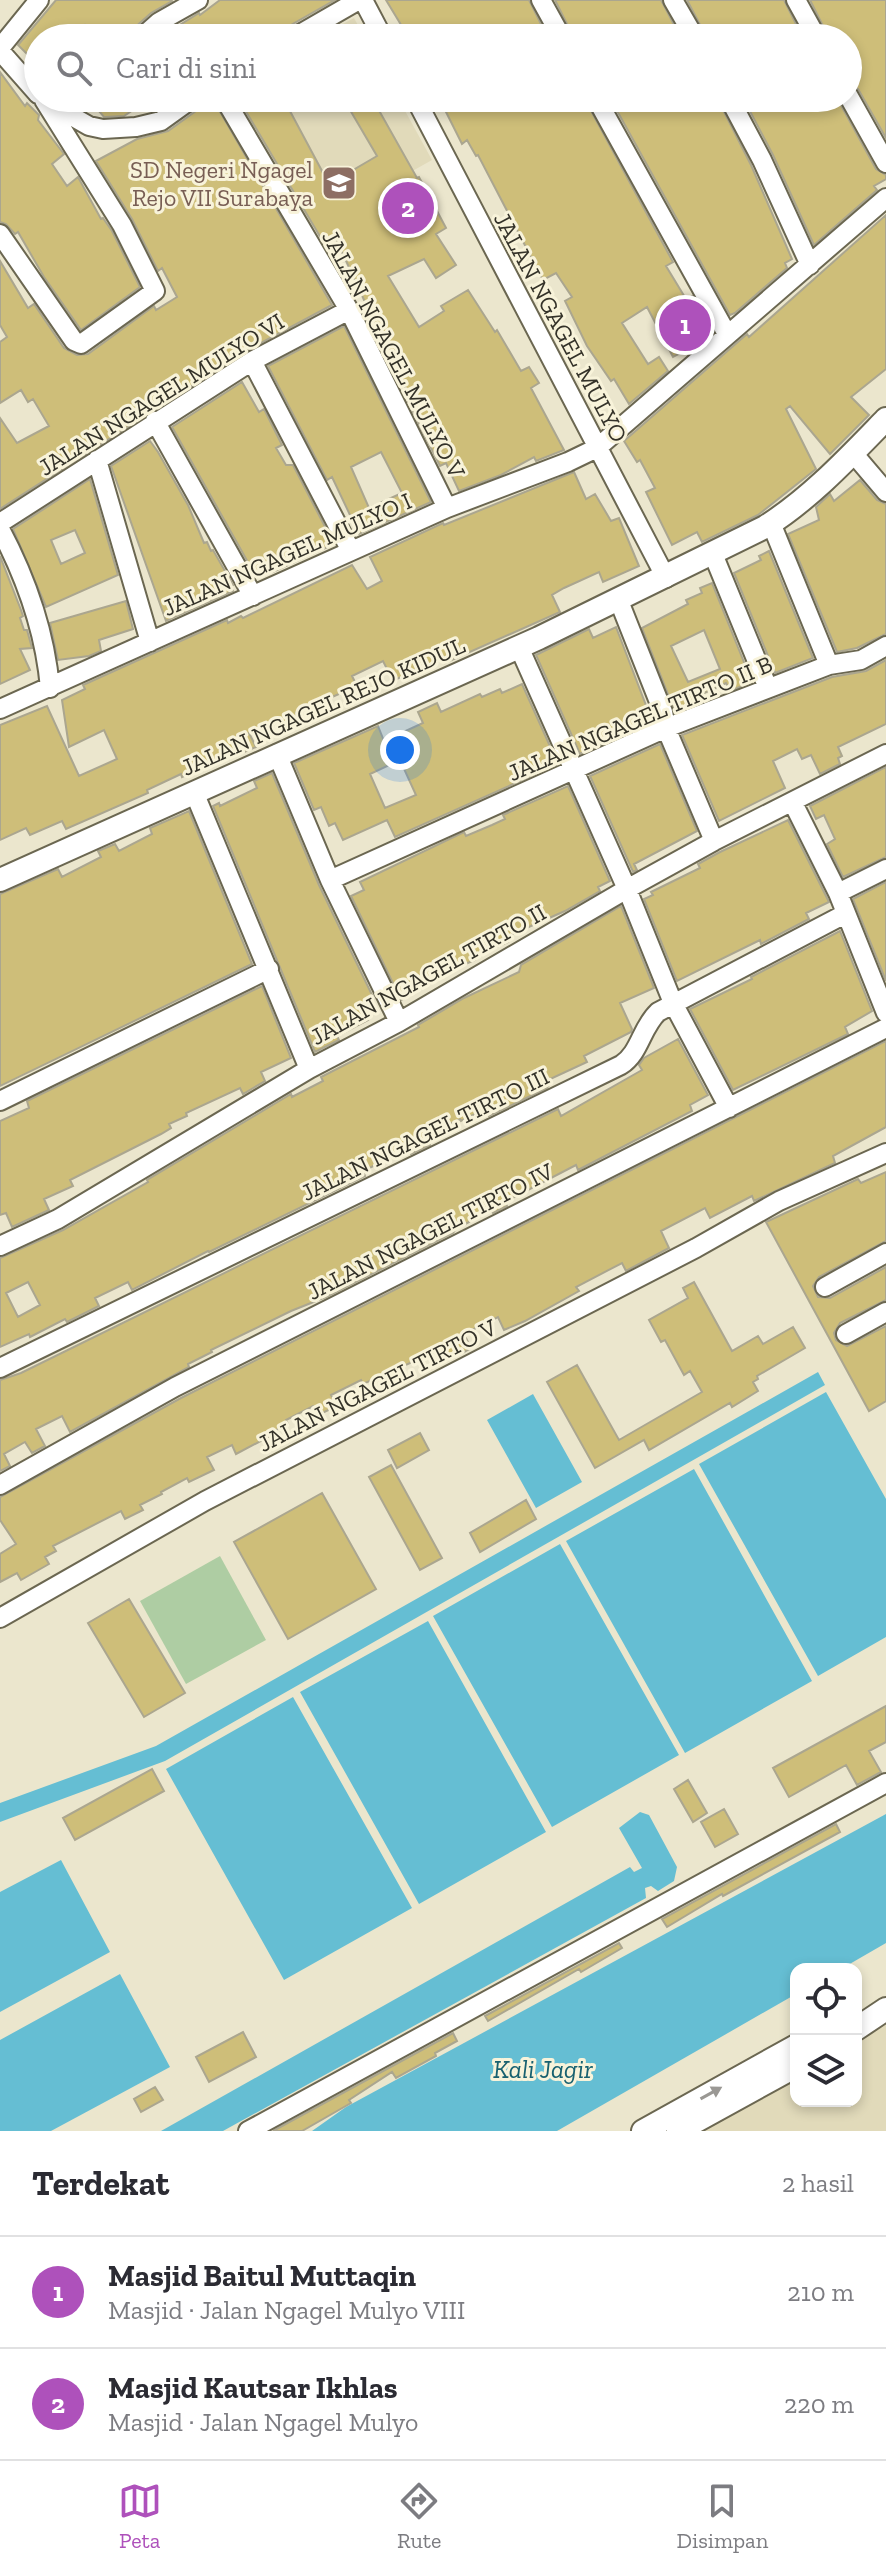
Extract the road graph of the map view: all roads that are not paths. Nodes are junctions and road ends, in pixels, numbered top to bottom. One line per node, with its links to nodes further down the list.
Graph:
1 (39, 0): 13 (street)
2 (198, 0): 7 (street)
3 (361, 0): 8 (street); 9 (street)
4 (541, 0): 10 (street)
5 (673, 0): 11 (street)
6 (796, 0): 12 (street)
7 (157, 24)
8 (318, 24)
9 (375, 24)
10 (554, 24)
11 (687, 24)
12 (809, 24)
13 (0, 49): 14 (street)
14 (24, 74)
15 (55, 112): 25 (street)
16 (67, 112): 17 (street)
17 (174, 112)
18 (232, 112): 27 (street, JALAN NGAGEL MULYO V)
19 (422, 112): 32 (street, JALAN NGAGEL MULYO)
20 (604, 112): 28 (street)
21 (736, 112): 26 (street)
22 (858, 112): 23 (street)
23 (886, 163)
24 (886, 198): 26 (street, JALAN NGAGEL MULYO I)
25 (0, 234)
26 (810, 265): 28 (street, JALAN NGAGEL MULYO I)
27 (349, 310): 29 (street, JALAN NGAGEL MULYO VI); 36 (street, JALAN NGAGEL MULYO V)
28 (727, 334): 32 (street, JALAN NGAGEL MULYO I)
29 (252, 361): 31 (street, JALAN NGAGEL MULYO VI); 39 (street)
30 (886, 419): 33 (main road, JALAN NGAGEL REJO KIDUL)
31 (155, 421): 34 (street, JALAN NGAGEL MULYO VI); 42 (street)
32 (597, 448): 36 (street, JALAN NGAGEL MULYO I); 41 (street, JALAN NGAGEL MULYO)
33 (853, 453): 35 (street); 37 (main road, JALAN NGAGEL REJO KIDUL)
34 (97, 460): 38 (street, JALAN NGAGEL MULYO VI); 44 (street)
35 (886, 492)
36 (447, 508): 39 (street, JALAN NGAGEL MULYO I)
37 (771, 523): 40 (main road, JALAN NGAGEL REJO KIDUL); 47 (street)
38 (0, 526): 48 (street)
39 (351, 551): 42 (street, JALAN NGAGEL MULYO I)
40 (713, 554): 41 (main road, JALAN NGAGEL REJO KIDUL); 49 (street)
41 (666, 578): 43 (main road, JALAN NGAGEL REJO KIDUL)
42 (253, 596): 44 (street, JALAN NGAGEL MULYO I)
43 (619, 601): 46 (main road, JALAN NGAGEL REJO KIDUL); 51 (street)
44 (150, 642): 48 (street, JALAN NGAGEL MULYO I)
45 (886, 646): 47 (street, JALAN NGAGEL TIRTO II B)
46 (519, 647): 52 (main road, JALAN NGAGEL REJO KIDUL); 54 (street)
47 (829, 665): 49 (street, JALAN NGAGEL TIRTO II B)
48 (50, 688): 50 (street, JALAN NGAGEL MULYO I)
49 (768, 688): 51 (street, JALAN NGAGEL TIRTO II B)
50 (0, 709)
51 (666, 728): 54 (street, JALAN NGAGEL TIRTO II B); 57 (street)
52 (277, 754): 55 (main road, JALAN NGAGEL REJO KIDUL); 60 (street)
53 (886, 754): 56 (street, JALAN NGAGEL TIRTO II)
54 (573, 770): 60 (street, JALAN NGAGEL TIRTO II B); 61 (street)
55 (194, 792): 59 (main road, JALAN NGAGEL REJO KIDUL); 64 (street)
56 (793, 803): 57 (street, JALAN NGAGEL TIRTO II); 62 (street)
57 (714, 841): 61 (street, JALAN NGAGEL TIRTO II)
58 (886, 869): 62 (street)
59 (2, 875)
60 (330, 880): 67 (street)
61 (627, 889): 65 (street); 67 (street, JALAN NGAGEL TIRTO II)
62 (838, 893): 63 (street)
63 (845, 914): 65 (street, JALAN NGAGEL TIRTO III); 66 (street)
64 (269, 969): 69 (street); 70 (street)
65 (673, 1003): 71 (street); 78 (street, JALAN NGAGEL TIRTO III)
66 (886, 1013)
67 (399, 1022): 69 (street, JALAN NGAGEL TIRTO II)
68 (886, 1028): 71 (street, JALAN NGAGEL TIRTO IV)
69 (309, 1069): 73 (street, JALAN NGAGEL TIRTO II)
70 (0, 1101)
71 (729, 1108): 79 (street, JALAN NGAGEL TIRTO IV)
72 (886, 1153): 80 (street, JALAN NGAGEL TIRTO V)
73 (0, 1246)
74 (886, 1253): 75 (street)
75 (825, 1287)
76 (886, 1312): 77 (street)
77 (846, 1334)
78 (0, 1368)
79 (0, 1485)
80 (0, 1618)
81 (886, 1783): 84 (street)
82 (790, 2049): 85 (main road, one-way to 82)
83 (790, 2069): 86 (main road)
84 (248, 2131)
85 (643, 2131)
86 (678, 2131)

